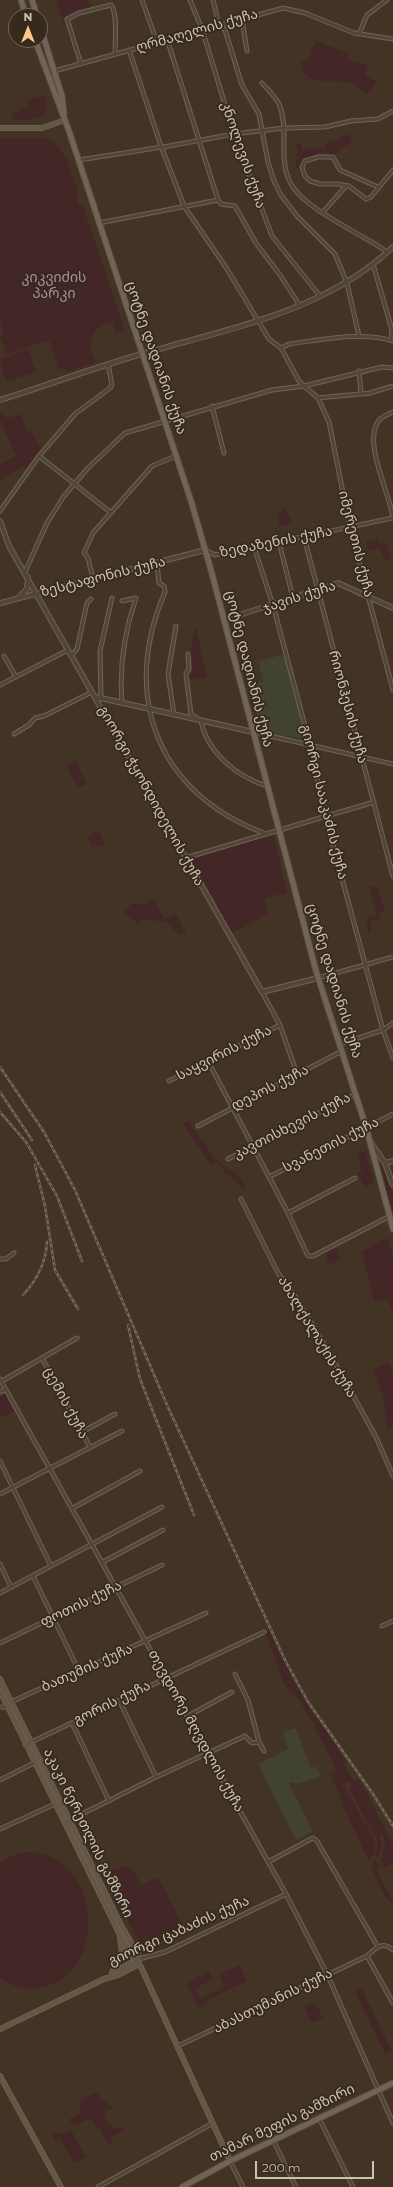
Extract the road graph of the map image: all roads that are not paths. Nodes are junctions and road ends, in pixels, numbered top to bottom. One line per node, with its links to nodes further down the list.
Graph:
1 (142, 0): 11 (street)
2 (190, 0): 7 (street, კნოლევის ქუჩა)
3 (213, 0): 6 (street)
4 (388, 0): 8 (street)
5 (242, 19): 6 (street, ღრმაღელის ქუჩა); 8 (street, ღრმაღელის ქუჩა); 15 (street)
6 (219, 25): 7 (street, ღრმაღელის ქუჩა); 25 (street)
7 (202, 29): 9 (street, ღრმაღელის ქუჩა); 26 (street, კნოლევის ქუჩა)
8 (359, 34): 10 (street, ღრმაღელის ქუჩა)
9 (167, 39): 11 (street, ღრმაღელის ქუჩა); 27 (street)
10 (393, 39)
11 (158, 42): 14 (street, ღრმაღელის ქუჩა)
12 (38, 48): 19 (main road)
13 (47, 48): 18 (main road)
14 (129, 50): 16 (street, ღრმაღელის ქუჩა); 28 (street)
15 (248, 51)
16 (115, 54): 17 (street, ღრმაღელის ქუჩა); 17 (street)
17 (81, 64): 18 (street, ღრმაღელის ქუჩა)
18 (54, 72): 19 (street, ღრმაღელის ქუჩა); 22 (main road)
19 (46, 74): 22 (main road)
20 (262, 83): 24 (street)
21 (393, 111): 24 (street)
22 (65, 120): 23 (main road); 29 (main road, ცოტნე დადიანის ქუჩა)
23 (0, 128)
24 (284, 128): 25 (street); 35 (street)
25 (263, 131): 26 (street); 40 (street)
26 (234, 134): 27 (street); 41 (street, კნოლევის ქუჩა)
27 (198, 140): 28 (street); 33 (street)
28 (161, 146): 29 (street); 34 (street)
29 (78, 160): 36 (main road, ცოტნე დადიანის ქუჩა)
30 (393, 170): 32 (street)
31 (346, 186): 32 (street); 32 (street); 35 (street)
32 (378, 187)
33 (218, 200): 34 (street); 42 (street)
34 (184, 206): 36 (street); 43 (street)
35 (323, 212): 38 (street)
36 (99, 223): 47 (main road, ცოტნე დადიანის ქუჩა)
37 (393, 247): 38 (street)
38 (387, 252): 39 (street)
39 (372, 264): 40 (street); 45 (street)
40 (347, 282): 41 (street); 44 (street)
41 (320, 296): 42 (street)
42 (300, 306): 43 (street)
43 (258, 321): 46 (street); 47 (street)
44 (359, 336): 45 (street); 46 (street)
45 (392, 340)
46 (281, 348): 51 (street)
47 (142, 354): 48 (street); 58 (main road, ცოტნე დადიანის ქუჩა)
48 (108, 364): 55 (street); 60 (street)
49 (393, 368): 50 (street)
50 (359, 372): 51 (street); 53 (street)
51 (304, 386): 54 (street); 56 (street)
52 (393, 386): 53 (street)
53 (361, 394): 54 (street)
54 (318, 398): 67 (street, იმერეთის ქუჩა)
55 (0, 400)
56 (212, 406): 58 (street); 59 (street)
57 (393, 412): 65 (street)
58 (165, 420): 61 (main road, ცოტნე დადიანის ქუჩა); 62 (street)
59 (224, 453)
60 (39, 456): 62 (street); 63 (street)
61 (176, 456): 64 (street); 71 (main road, ცოტნე დადიანის ქუჩა)
62 (73, 484): 64 (street); 73 (street)
63 (0, 511)
64 (110, 512): 75 (street)
65 (393, 518): 67 (street, ზედაზენის ქუჩა)
66 (0, 521): 73 (street, გიორგი ჭყონდიდელის ქუჩა)
67 (350, 528): 68 (street, ზედაზენის ქუჩა); 78 (street, იმერეთის ქუჩა)
68 (304, 538): 69 (street, ზედაზენის ქუჩა); 76 (street, რიონჰესის ქუჩა)
69 (280, 542): 70 (street, ზედაზენის ქუჩა); 81 (street)
70 (254, 547): 71 (street, ზედაზენის ქუჩა); 85 (street, გიორგი სააკაძის ქუჩა)
71 (206, 550): 72 (street, ზესტაფონის ქუჩა); 87 (main road, ცოტნე დადიანის ქუჩა)
72 (157, 563): 75 (street, ზესტაფონის ქუჩა); 99 (street)
73 (25, 572): 74 (street, გიორგი ჭყონდიდელის ქუჩა)
74 (28, 577): 77 (street, გიორგი ჭყონდიდელის ქუჩა); 79 (street)
75 (93, 579): 77 (street, ზესტაფონის ქუჩა)
76 (317, 590): 78 (street, ჯავის ქუჩა); 81 (street, ჯავის ქუჩა); 105 (street, რიონჰესის ქუჩა)
77 (37, 594): 79 (street, ზესტაფონის ქუჩა); 89 (street, გიორგი ჭყონდიდელის ქუჩა)
78 (369, 597): 86 (street, ჯავის ქუჩა); 95 (street, იმერეთის ქუჩა)
79 (18, 598): 84 (street, ზესტაფონის ქუჩა)
80 (112, 598): 97 (street)
81 (293, 598): 85 (street, ჯავის ქუჩა)
82 (91, 599): 92 (street)
83 (122, 601): 98 (street)
84 (0, 603)
85 (273, 605): 87 (street, ჯავის ქუჩა); 104 (street, გიორგი სააკაძის ქუჩა)
86 (393, 608)
87 (224, 620): 102 (main road, ცოტნე დადიანის ქუჩა)
88 (176, 626): 100 (street)
89 (68, 650): 92 (street, გიორგი ჭყონდიდელის ქუჩა); 93 (street)
90 (188, 654): 101 (street)
91 (4, 656): 93 (street)
92 (72, 656): 96 (street, გიორგი ჭყონდიდელის ქუჩა)
93 (16, 676): 94 (street)
94 (0, 685)
95 (393, 690)
96 (92, 692): 97 (street, გიორგი ჭყონდიდელის ქუჩა); 103 (street)
97 (99, 698): 98 (street); 112 (street, გიორგი ჭყონდიდელის ქუჩა)
98 (122, 703): 99 (street)
99 (148, 709): 100 (street); 111 (street)
100 (174, 715): 101 (street)
101 (201, 721): 102 (street); 107 (street)
102 (253, 732): 104 (street); 107 (main road, ცოტნე დადიანის ქუჩა)
103 (14, 734)
104 (310, 745): 105 (street); 109 (street, გიორგი სააკაძის ქუჩა)
105 (362, 756): 106 (street); 108 (street, რიონჰესის ქუჩა)
106 (393, 764)
107 (267, 786): 110 (main road, ცოტნე დადიანის ქუჩა)
108 (374, 802): 109 (street); 113 (street, რიონჰესის ქუჩა)
109 (325, 816): 110 (street); 115 (street, გიორგი სააკაძის ქუჩა)
110 (278, 829): 111 (street); 116 (main road, ცოტნე დადიანის ქუჩა)
111 (264, 833): 112 (street)
112 (185, 858): 117 (street, გიორგი ჭყონდიდელის ქუჩა)
113 (393, 876)
114 (393, 957): 115 (street)
115 (366, 964): 116 (street); 120 (street, გიორგი სააკაძის ქუჩა)
116 (318, 978): 117 (street); 121 (main road, ცოტნე დადიანის ქუჩა)
117 (262, 992): 119 (street, გიორგი ჭყონდიდელის ქუჩა)
118 (393, 1023): 120 (street)
119 (280, 1025): 124 (street, საყვირის ქუჩა); 125 (street, გიორგი ჭყონდიდელის ქუჩა)
120 (383, 1030): 121 (street); 123 (street, გიორგი სააკაძის ქუჩა)
121 (340, 1044): 122 (main road, ცოტნე დადიანის ქუჩა)
122 (342, 1051): 125 (street, დეპოს ქუჩა); 127 (main road, ცოტნე დადიანის ქუჩა)
123 (393, 1058)
124 (208, 1061): 126 (street, საყვირის ქუჩა); 128 (street)
125 (297, 1074): 128 (street, დეპოს ქუჩა)
126 (169, 1081)
127 (356, 1094): 131 (main road, ცოტნე დადიანის ქუჩა); 133 (street, კავთისხევის ქუჩა)
128 (233, 1107): 130 (street, დეპოს ქუჩა); 133 (street)
129 (393, 1114): 131 (street, სვანეთის ქუჩა)
130 (198, 1126)
131 (366, 1127): 132 (main road, ცოტნე დადიანის ქუჩა); 137 (street, სვანეთის ქუჩა)
132 (370, 1141): 136 (street); 142 (main road, ცოტნე დადიანის ქუჩა)
133 (253, 1146): 134 (street, კავთისხევის ქუჩა); 137 (street)
134 (228, 1159)
135 (393, 1161): 136 (street)
136 (385, 1164): 139 (street)
137 (269, 1177): 141 (street)
138 (355, 1178): 141 (street)
139 (393, 1184)
140 (241, 1199): 158 (street, ახალქალაქის ქუჩა)
141 (288, 1213): 142 (street)
142 (390, 1216): 143 (main road, ცოტნე დადიანის ქუჩა)
143 (393, 1229)
144 (14, 1253): 145 (street)
145 (0, 1258)
146 (77, 1338): 147 (street)
147 (42, 1358): 148 (street); 153 (street, ცემის ქუჩა)
148 (1, 1380): 149 (street, თევდორე მღვდლის ქუჩა)
149 (6, 1389): 150 (street); 156 (street, თევდორე მღვდლის ქუჩა)
150 (0, 1392)
151 (115, 1414): 153 (street)
152 (122, 1431): 154 (street)
153 (82, 1432): 154 (street, ცემის ქუჩა)
154 (90, 1447): 156 (street)
155 (0, 1461): 159 (street)
156 (51, 1468): 159 (street); 162 (street, თევდორე მღვდლის ქუჩა)
157 (140, 1471): 162 (street)
158 (393, 1476)
159 (14, 1487): 160 (street); 168 (street)
160 (0, 1494)
161 (162, 1507): 164 (street)
162 (73, 1508): 164 (street, თევდორე მღვდლის ქუჩა)
163 (163, 1530): 165 (street)
164 (93, 1544): 165 (street, თევდორე მღვდლის ქუჩა); 168 (street)
165 (103, 1562): 170 (street, თევდორე მღვდლის ქუჩა)
166 (0, 1564): 171 (street)
167 (162, 1565): 170 (street, ფოთის ქუჩა)
168 (51, 1566): 169 (street)
169 (33, 1576): 171 (street); 174 (street)
170 (116, 1586): 174 (street, ფოთის ქუჩა); 178 (street, თევდორე მღვდლის ქუჩა)
171 (11, 1587): 172 (street)
172 (0, 1593)
173 (206, 1613): 178 (street, ბათუმის ქუჩა)
174 (53, 1618): 179 (street, ფოთის ქუჩა); 180 (street)
175 (393, 1621): 176 (street)
176 (382, 1626)
177 (264, 1632): 182 (street, გორის ქუჩა)
178 (147, 1641): 180 (street, ბათუმის ქუჩა); 182 (street, თევდორე მღვდლის ქუჩა)
179 (0, 1643)
180 (79, 1671): 187 (street, ბათუმის ქუჩა)
181 (235, 1674): 193 (street)
182 (166, 1677): 186 (street, გორის ქუჩა); 190 (street, თევდორე მღვდლის ქუჩა)
183 (0, 1678): 187 (main road, აკაკი წერეთლის გამზირი)
184 (0, 1691): 189 (main road, აკაკი წერეთლის გამზირი)
185 (232, 1692): 190 (street)
186 (119, 1700): 191 (street, გორის ქუჩა); 198 (street)
187 (11, 1702): 192 (main road, აკაკი წერეთლის გამზირი)
188 (0, 1707): 189 (street)
189 (7, 1708): 194 (main road, აკაკი წერეთლის გამზირი)
190 (188, 1716): 196 (street, თევდორე მღვდლის ქუჩა)
191 (72, 1723): 192 (street, გორის ქუჩა); 200 (street)
192 (31, 1742): 194 (street, გორის ქუჩა); 202 (main road, აკაკი წერეთლის გამზირი)
193 (259, 1742): 195 (street); 196 (street)
194 (25, 1745): 197 (main road, აკაკი წერეთლის გამზირი)
195 (264, 1751)
196 (208, 1753): 198 (street); 204 (street, თევდორე მღვდლის ქუჩა)
197 (34, 1763): 199 (street); 201 (main road, აკაკი წერეთლის გამზირი)
198 (156, 1777): 200 (street)
199 (0, 1780)
200 (109, 1801): 202 (street)
201 (54, 1804): 202 (main road, აკაკი წერეთლის გამზირი); 203 (street)
202 (68, 1822): 206 (main road, აკაკი წერეთლის გამზირი); 210 (main road, აკაკი წერეთლის გამზირი)
203 (0, 1829)
204 (268, 1862): 205 (street, თევდორე მღვდლის ქუჩა); 207 (street)
205 (286, 1894): 210 (street, გიორგი ცაბაძის ქუჩა); 212 (street, თევდორე მღვდლის ქუჩა)
206 (120, 1935): 210 (main road, აკაკი წერეთლის გამზირი); 211 (main road, აკაკი წერეთლის გამზირი)
207 (378, 1947): 208 (street); 209 (street, აბასთუმანის ქუჩა)
208 (393, 1950)
209 (367, 1956): 212 (street, აბასთუმანის ქუჩა); 214 (street)
210 (138, 1961): 211 (main road, გიორგი ცაბაძის ქუჩა); 213 (main road, გიორგი ცაბაძის ქუჩა); 216 (main road)
211 (112, 1973): 213 (main road, გიორგი ცაბაძის ქუჩა)
212 (327, 1974): 216 (street, აბასთუმანის ქუჩა); 219 (street, თევდორე მღვდლის ქუჩა)
213 (104, 1979): 215 (main road, გიორგი ცაბაძის ქუჩა)
214 (393, 2003)
215 (0, 2029)
216 (178, 2046): 221 (main road)
217 (0, 2076): 225 (main road)
218 (393, 2083): 219 (main road, თამარ მეფის გამზირი)
219 (378, 2090): 220 (main road, თამარ მეფის გამზირი); 222 (street, თევდორე მღვდლის ქუჩა)
220 (319, 2118): 223 (main road, თამარ მეფის გამზირი); 230 (street)
221 (213, 2123): 224 (main road); 226 (street)
222 (393, 2123)
223 (273, 2140): 224 (main road, თამარ მეფის გამზირი); 229 (street)
224 (230, 2161): 227 (main road, თამარ მეფის გამზირი); 228 (street)
225 (61, 2187)
226 (98, 2187)
227 (182, 2187)
228 (242, 2187)
229 (296, 2187)
230 (353, 2187)

